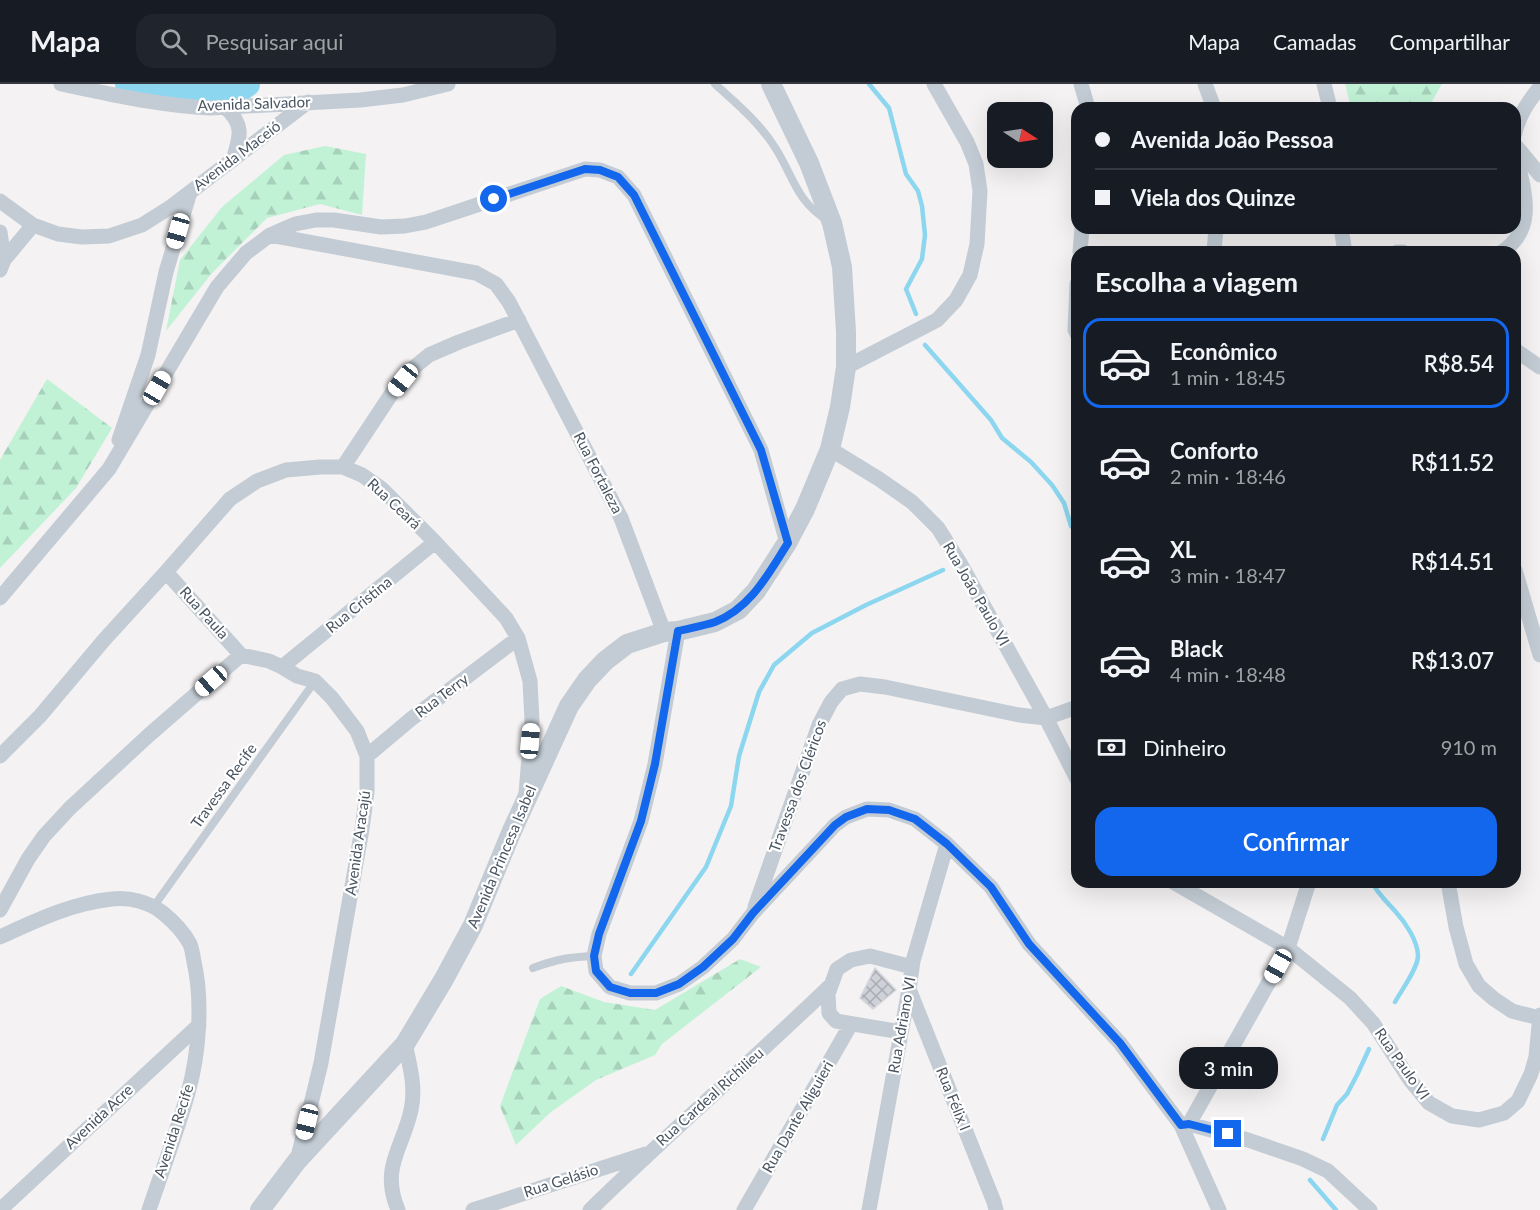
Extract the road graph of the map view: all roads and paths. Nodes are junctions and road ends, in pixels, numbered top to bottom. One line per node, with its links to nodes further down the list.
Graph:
1 (61, 84): 14 (street, Avenida Salvador)
2 (448, 84): 10 (street, Avenida Salvador)
3 (715, 84): 22 (lane)
4 (771, 84): 22 (street, Avenida Princesa Isabel)
5 (934, 84): 32 (street)
6 (1082, 84): 11 (street)
7 (1205, 84): 12 (street)
8 (1324, 84): 13 (street)
9 (1540, 87): 15 (street)
10 (308, 102): 14 (street, Avenida Salvador); 17 (street, Avenida Maceió)
11 (1086, 102)
12 (1212, 102)
13 (1328, 102)
14 (225, 107): 17 (street)
15 (1521, 114)
16 (1521, 152): 18 (street)
17 (233, 160): 20 (street, Avenida Maceió)
18 (1540, 175)
19 (1521, 180): 25 (street)
20 (190, 192): 23 (street, Avenida Maceió); 36 (street)
21 (0, 201): 23 (street, Avenida Maceió)
22 (832, 223): 32 (street, Avenida Princesa Isabel)
23 (33, 225): 29 (street)
24 (0, 232): 29 (street)
25 (1521, 233)
26 (1521, 234): 28 (street)
27 (270, 236): 30 (street, Rua Fortaleza); 36 (street); 38 (street)
28 (1510, 246)
29 (2, 265)
30 (519, 320): 35 (street); 42 (street, Rua Fortaleza)
31 (1521, 354): 33 (street)
32 (846, 367): 34 (street, Avenida Princesa Isabel)
33 (1540, 367)
34 (830, 449): 38 (street, Avenida Princesa Isabel); 49 (street, Rua João Paulo VI)
35 (343, 467): 37 (street, Rua Ceará); 39 (street, Rua Ceará)
36 (109, 469): 41 (street)
37 (435, 542): 43 (street, Rua Ceará); 46 (street, Rua Cristina)
38 (788, 543): 42 (street, Avenida Princesa Isabel)
39 (166, 572): 44 (street, Rua Paula); 50 (street, Rua Ceará)
40 (1521, 590): 45 (street)
41 (0, 598)
42 (671, 632): 53 (street, Avenida Princesa Isabel); 63 (street)
43 (518, 638): 51 (street, Rua Terry); 53 (street, Rua Ceará)
44 (241, 655): 46 (street, Avenida Aracajú); 59 (street)
45 (1540, 655)
46 (282, 667): 47 (street, Avenida Aracajú)
47 (315, 681): 51 (street, Avenida Aracajú); 58 (lane, Travessa Recife)
48 (1071, 709): 49 (street)
49 (1046, 718): 52 (street, Rua João Paulo VI); 60 (street, Travessa dos Cléricos)
50 (0, 756)
51 (367, 756): 76 (street, Avenida Aracajú)
52 (1071, 767)
53 (525, 802): 72 (street, Avenida Princesa Isabel)
54 (947, 844): 60 (street); 64 (street, Rua Adriano VI); 74 (street)
55 (1183, 888): 62 (street)
56 (1307, 888): 62 (street)
57 (1449, 888): 68 (street)
58 (154, 906): 61 (street, Avenida Recife); 70 (street, Avenida Recife)
59 (0, 910)
60 (753, 913): 63 (street)
61 (0, 937)
62 (1288, 948): 73 (street, Rua Paulo VI); 74 (street)
63 (594, 956): 65 (lane)
64 (912, 967): 66 (street); 67 (street, Rua Adriano VI)
65 (533, 968)
66 (831, 985): 69 (street); 75 (street, Rua Cardeal Richilieu)
67 (909, 989): 71 (street, Rua Adriano VI); 85 (street, Rua Félix I)
68 (1540, 1016): 73 (street, Rua Paulo VI)
69 (851, 1024): 71 (street); 83 (street, Rua Dante Aliguieri)
70 (199, 1025): 77 (street, Avenida Acre); 78 (street, Avenida Recife)
71 (901, 1032): 84 (street, Rua Adriano VI)
72 (405, 1044): 76 (street, Avenida Princesa Isabel); 80 (street)
73 (1538, 1057)
74 (1185, 1124): 86 (street); 87 (street)
75 (648, 1153): 81 (street, Rua Gelásio); 82 (street, Rua Cardeal Richilieu)
76 (297, 1161): 79 (street, Avenida Princesa Isabel)
77 (0, 1210)
78 (149, 1210)
79 (260, 1210)
80 (398, 1210)
81 (473, 1210)
82 (590, 1210)
83 (744, 1210)
84 (869, 1210)
85 (996, 1210)
86 (1218, 1210)
87 (1370, 1210)

